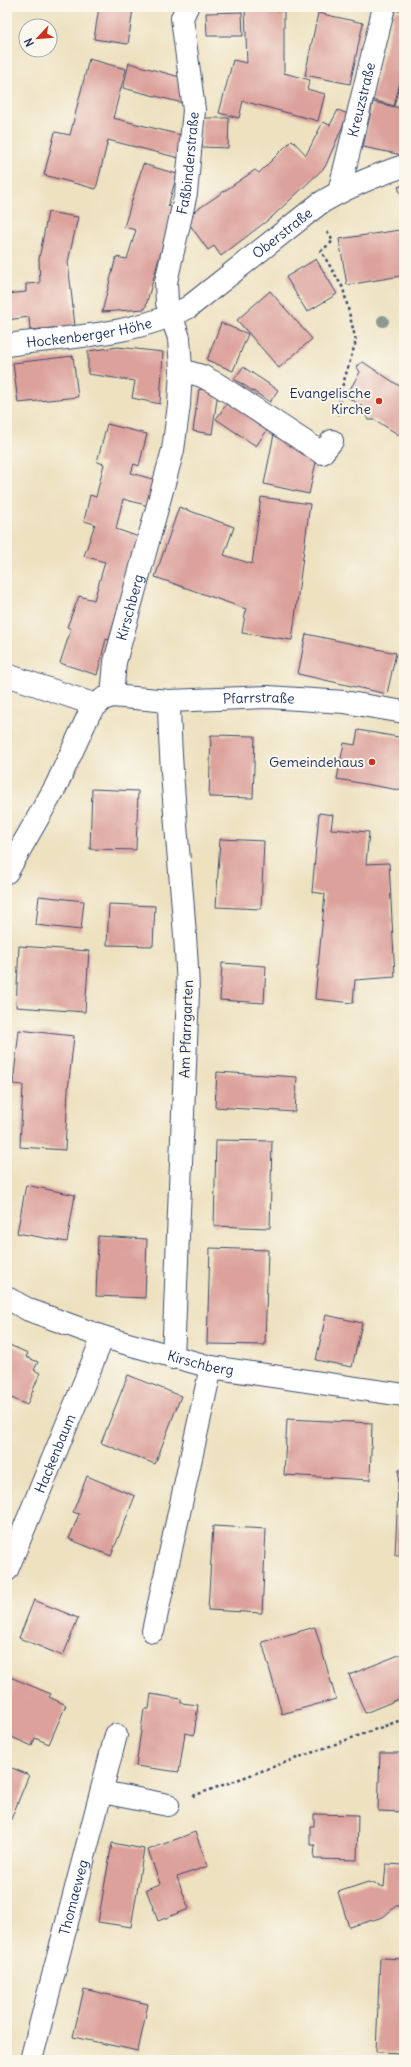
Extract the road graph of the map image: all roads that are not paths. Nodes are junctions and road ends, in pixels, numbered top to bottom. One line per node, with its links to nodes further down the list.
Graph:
1 (187, 7): 5 (street, Faßbinderstraße)
2 (384, 7): 4 (street, Kreuzstraße)
3 (404, 166): 4 (street, Oberstraße)
4 (339, 192): 5 (street, Oberstraße)
5 (170, 318): 6 (street, Hockenberger Höhe); 7 (street, Kirschberg)
6 (7, 345)
7 (181, 370): 8 (street); 10 (street, Kirschberg)
8 (332, 441)
9 (7, 675): 10 (street, Pfarrstraße)
10 (104, 700): 11 (street, Pfarrstraße); 13 (street, Kirschberg)
11 (169, 701): 12 (street, Pfarrstraße); 16 (street, Am Pfarrgarten)
12 (404, 712)
13 (7, 872)
14 (7, 1298): 15 (street, Kirschberg)
15 (103, 1337): 16 (street, Kirschberg); 19 (street, Hackenbaum)
16 (173, 1358): 17 (street, Kirschberg)
17 (211, 1367): 18 (street, Kirschberg); 20 (street)
18 (404, 1395)
19 (7, 1570)
20 (153, 1631)
21 (116, 1735): 22 (street, Thomaeweg)
22 (102, 1792): 23 (street); 24 (street, Thomaeweg)
23 (168, 1805)
24 (31, 2060)

